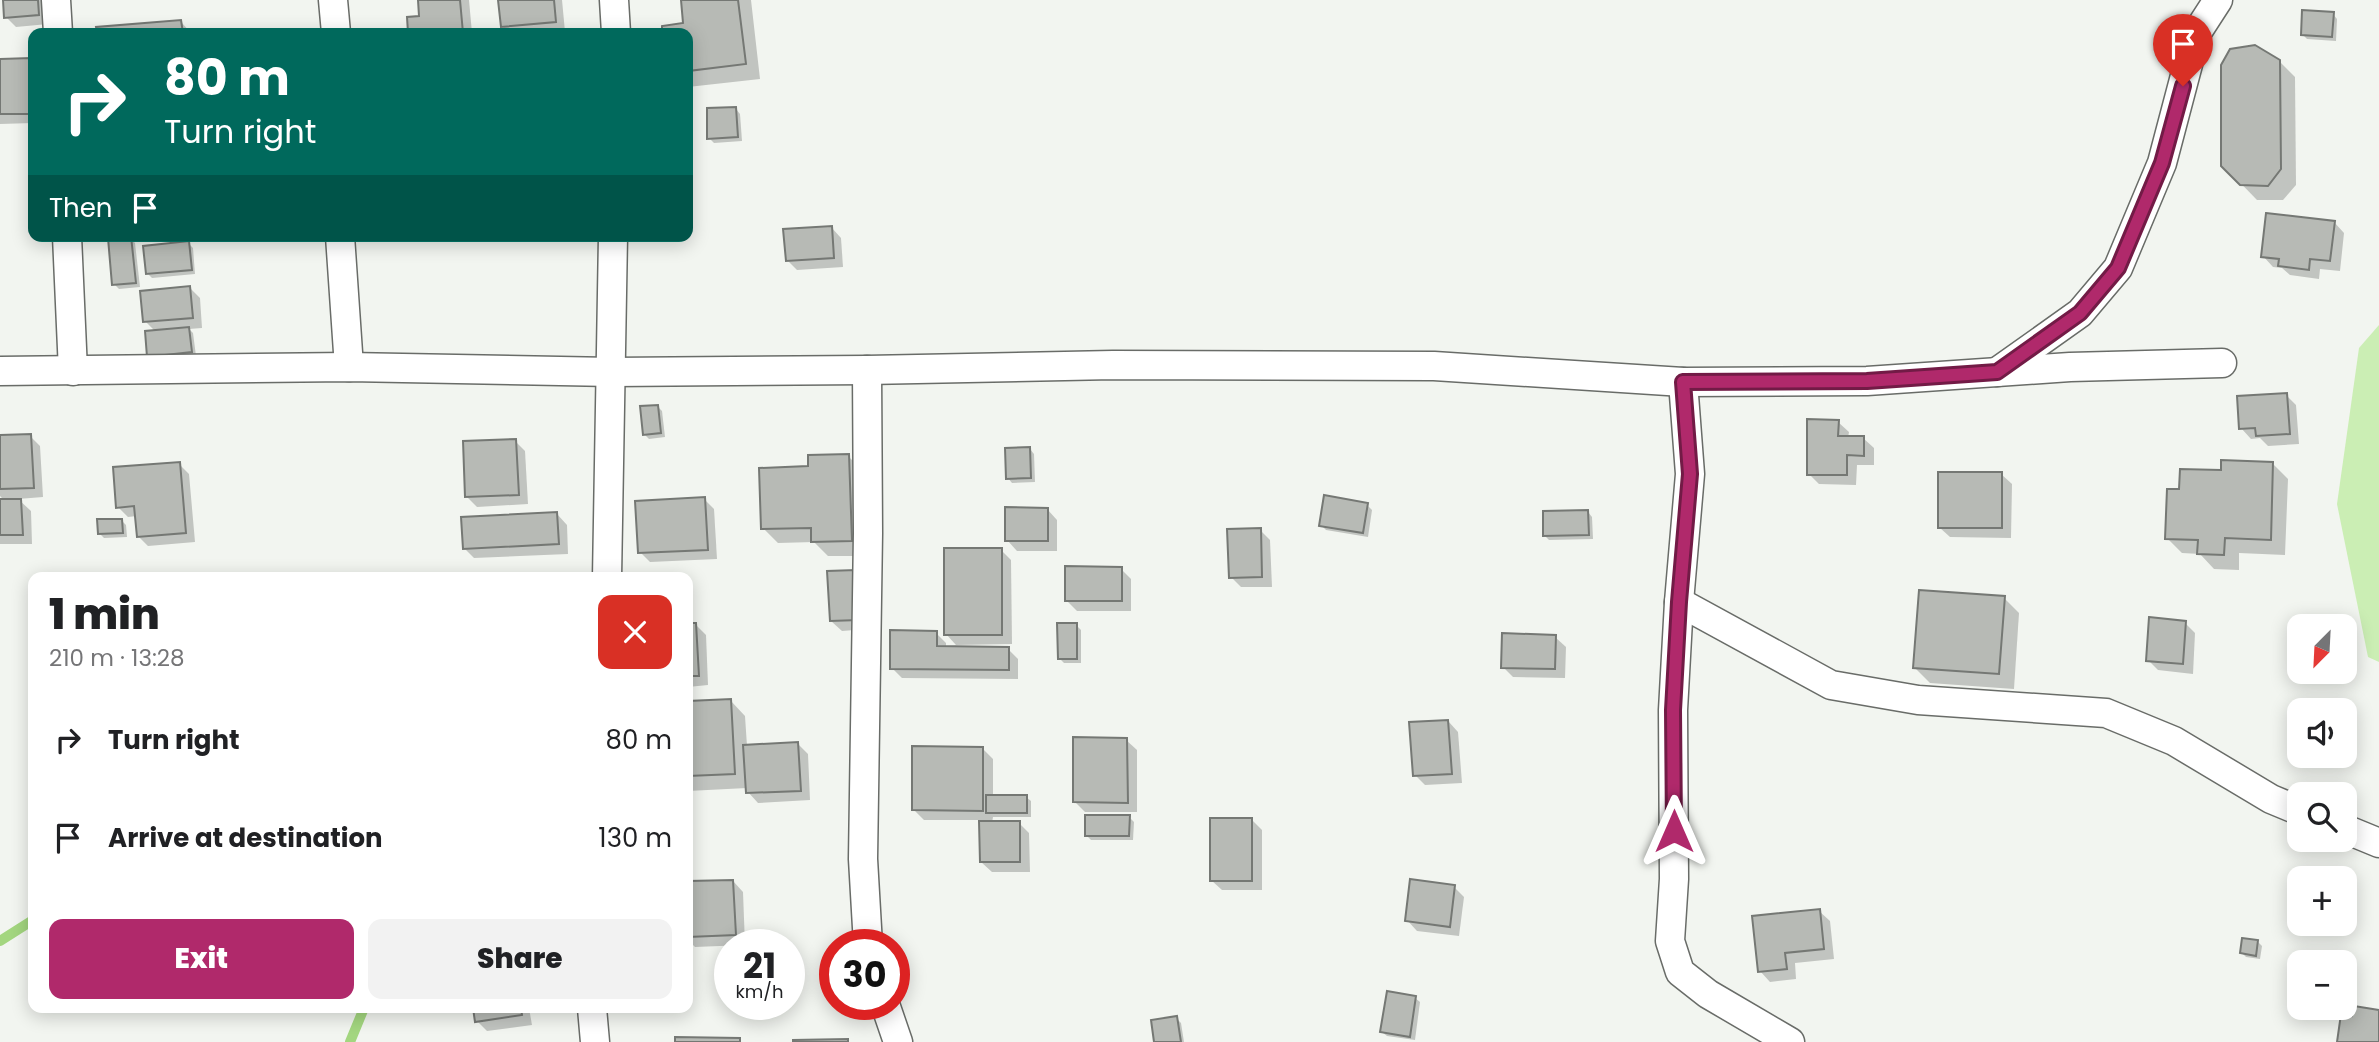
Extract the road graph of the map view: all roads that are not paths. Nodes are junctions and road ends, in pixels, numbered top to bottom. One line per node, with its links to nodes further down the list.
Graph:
1 (56, 0): 5 (street)
2 (333, 0): 6 (street)
3 (614, 0): 7 (street)
4 (2218, 0): 17 (street)
5 (58, 28)
6 (336, 28)
7 (616, 28)
8 (67, 242): 15 (street)
9 (340, 242): 12 (street)
10 (613, 242): 16 (street)
11 (2222, 363): 17 (street)
12 (349, 367): 15 (street); 16 (street)
13 (867, 370): 16 (street); 18 (street); 24 (street)
14 (0, 371): 15 (street)
15 (73, 371)
16 (612, 372): 19 (street)
17 (1997, 372): 18 (street)
18 (1683, 382): 20 (street)
19 (607, 572)
20 (1679, 602): 21 (street); 29 (street)
21 (2287, 805)
22 (2357, 834): 23 (street)
23 (2379, 843)
24 (867, 929)
25 (593, 1013): 27 (street)
26 (891, 1020): 28 (street)
27 (596, 1042)
28 (898, 1042)
29 (1790, 1042)

